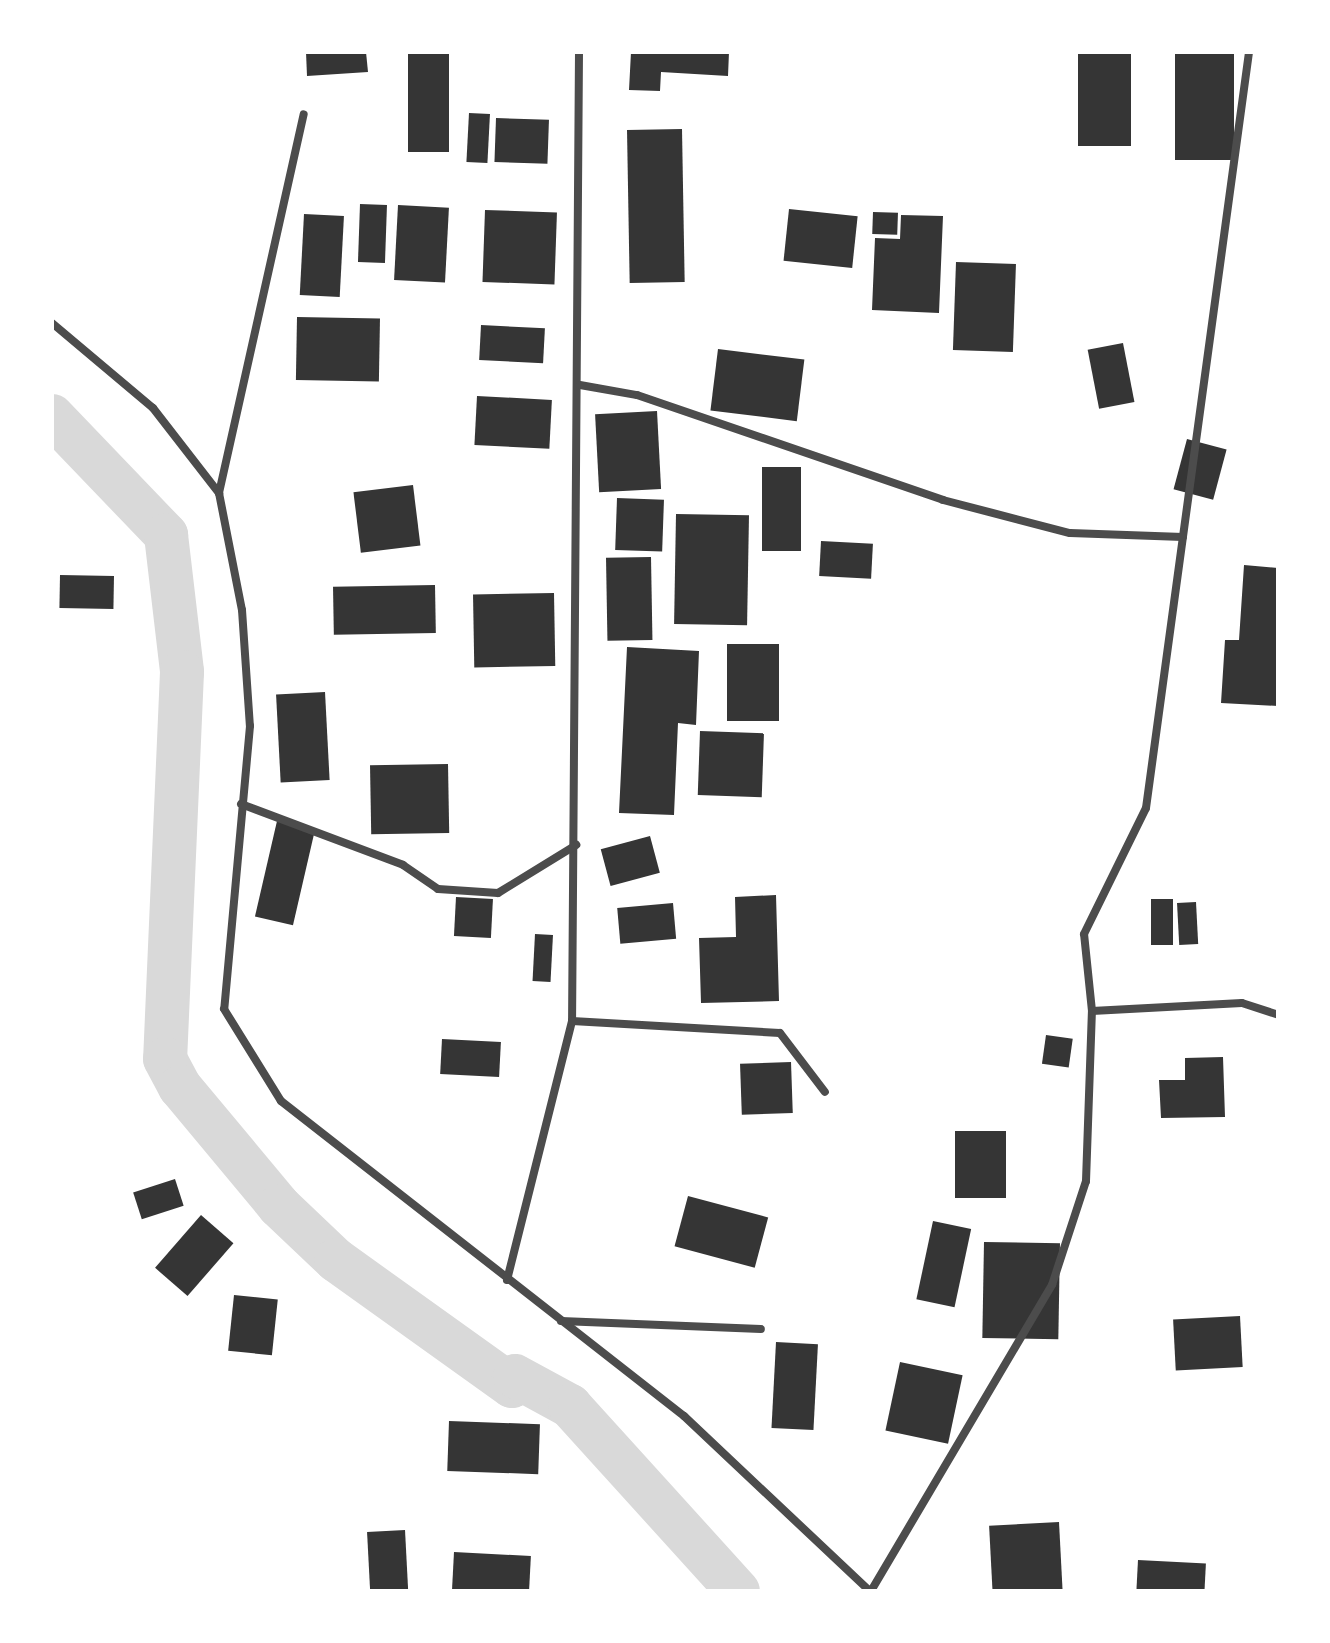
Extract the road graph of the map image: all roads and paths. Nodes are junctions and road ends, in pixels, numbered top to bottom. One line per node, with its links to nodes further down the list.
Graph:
1 (579, 52): 5 (street)
2 (1249, 52): 7 (street)
3 (304, 114): 6 (street)
4 (52, 323): 6 (street)
5 (580, 385): 7 (street); 9 (street)
6 (219, 493): 8 (street)
7 (1183, 537): 10 (street)
8 (241, 804): 9 (street); 14 (street)
9 (576, 845): 12 (street)
10 (1092, 1011): 11 (street); 17 (street)
11 (1278, 1015)
12 (572, 1021): 13 (street); 14 (street)
13 (825, 1092)
14 (507, 1280): 15 (street)
15 (560, 1321): 16 (street); 17 (street)
16 (761, 1329)
17 (870, 1591)

